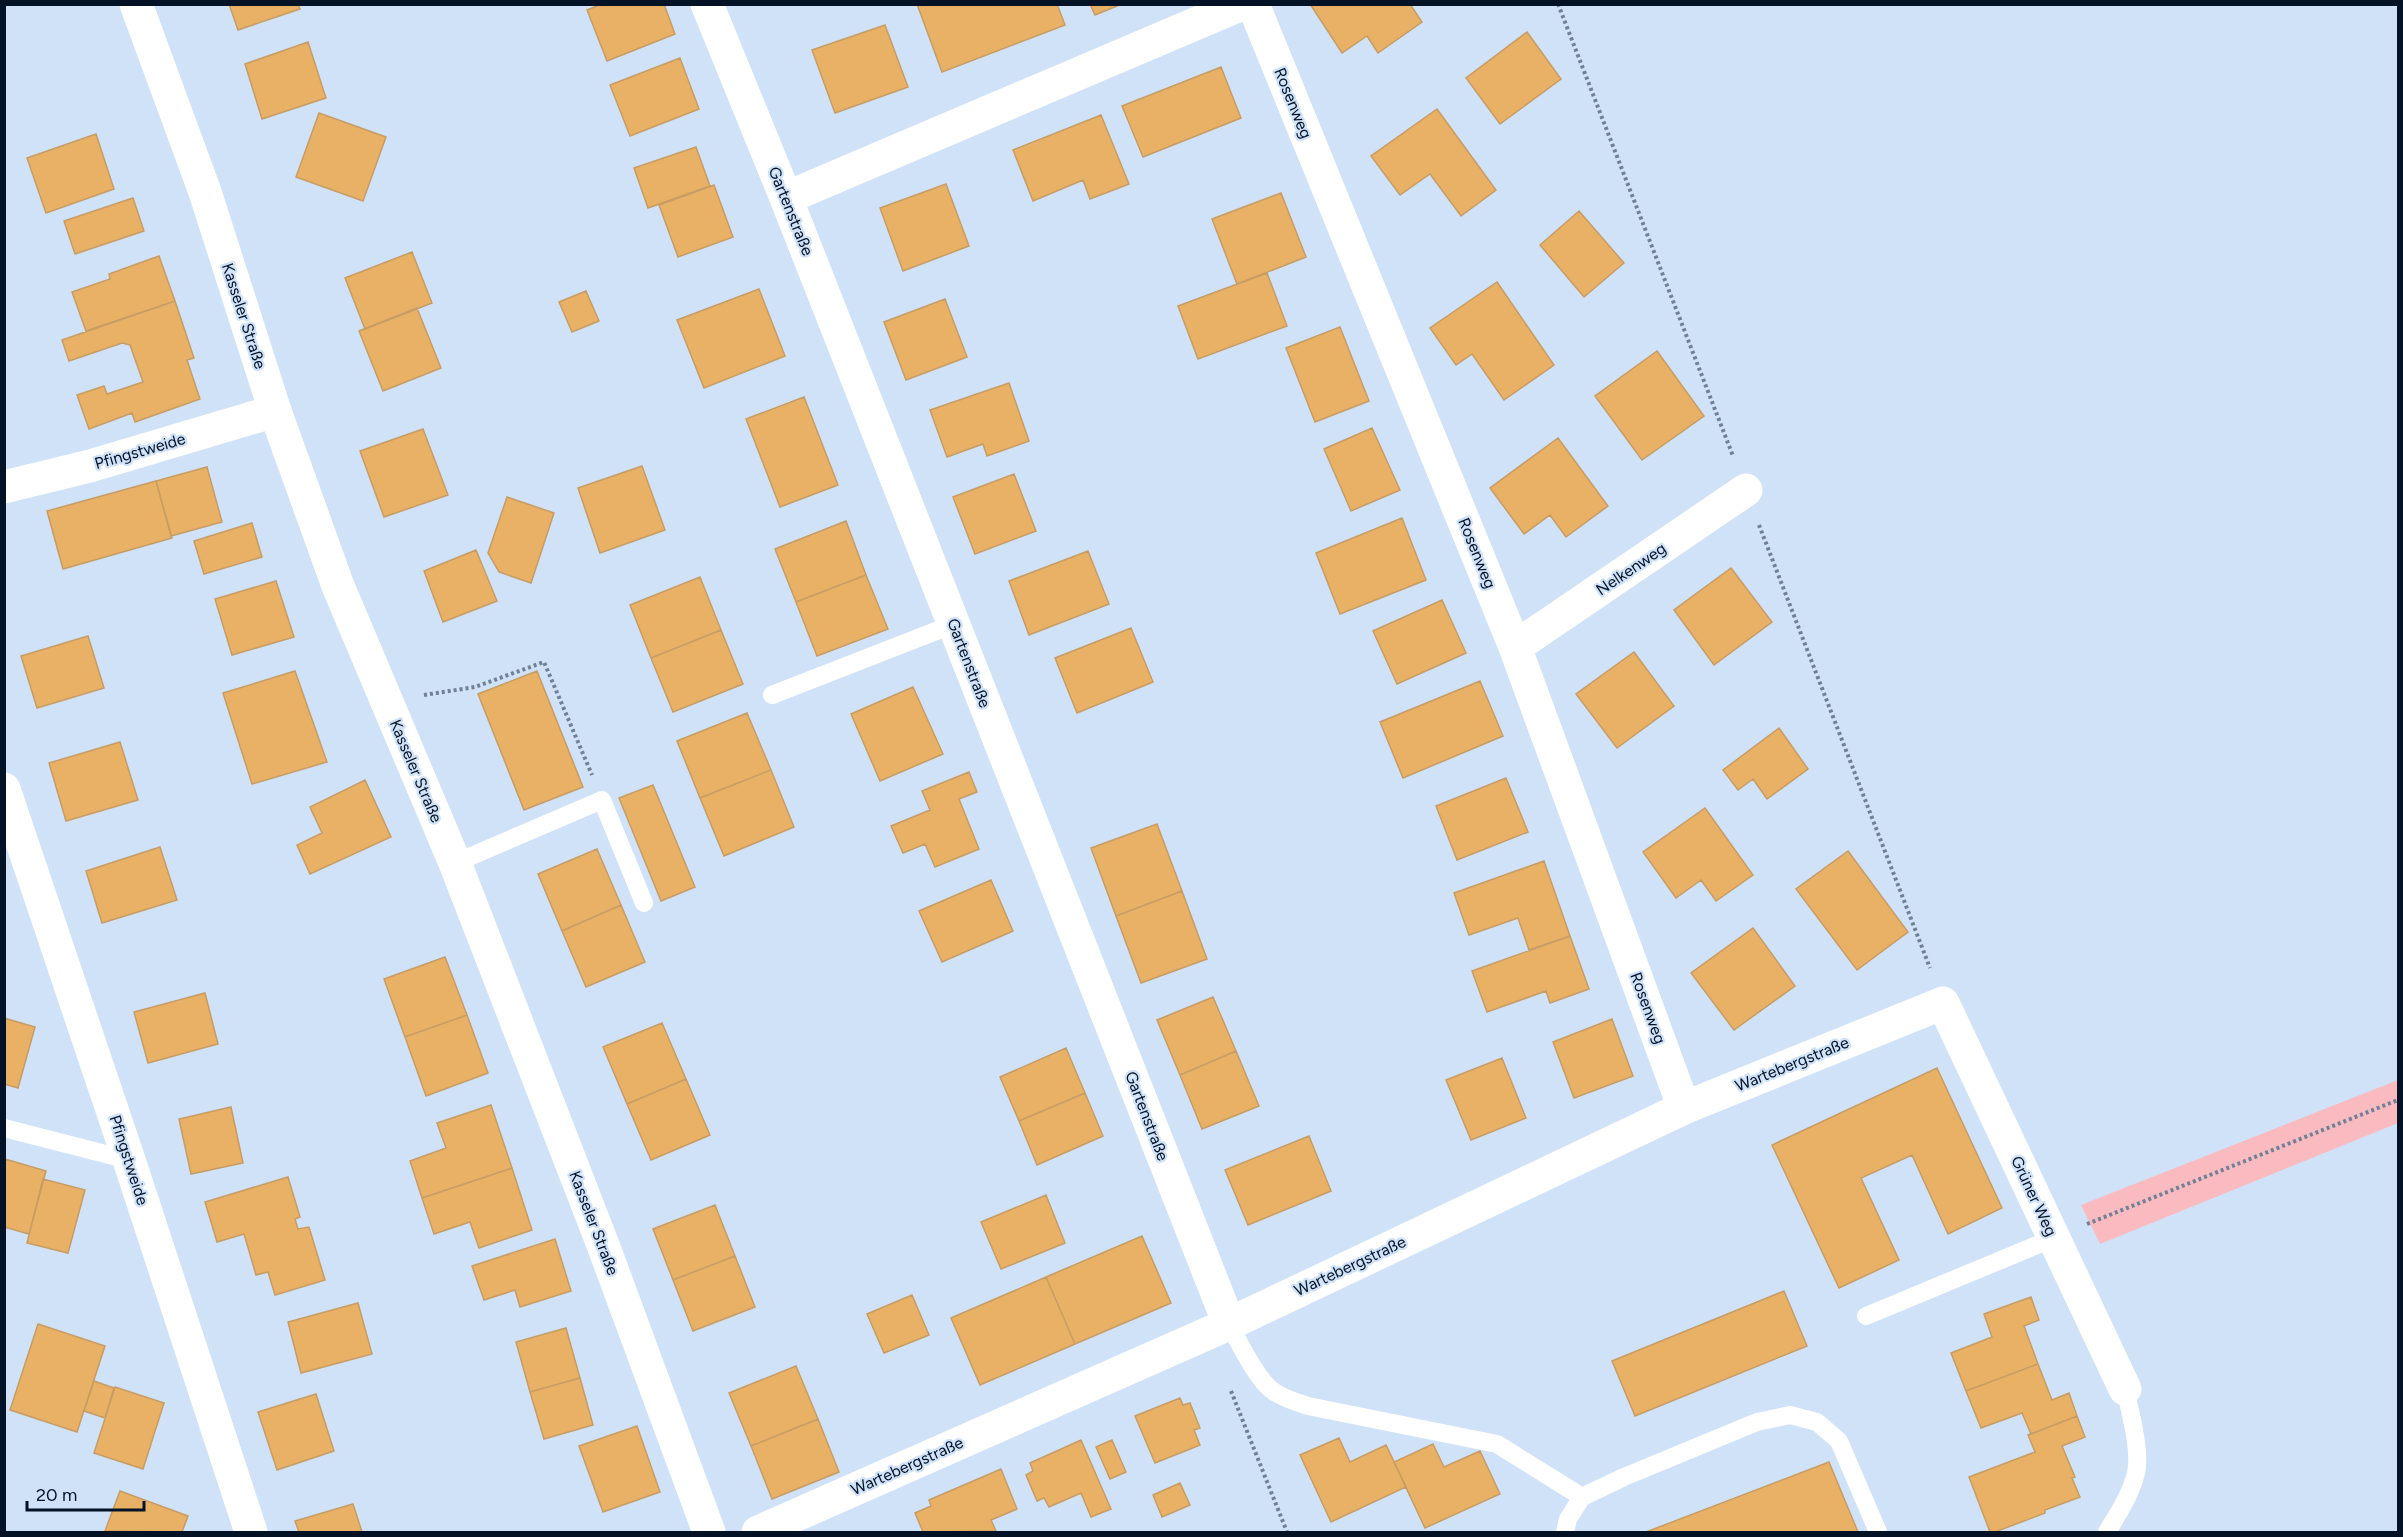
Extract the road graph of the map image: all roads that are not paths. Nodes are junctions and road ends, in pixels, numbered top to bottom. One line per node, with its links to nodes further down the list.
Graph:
1 (136, 4): 6 (street, Kasseler Straße)
2 (707, 4): 5 (street, Gartenstraße)
3 (1242, 4): 5 (street)
4 (1253, 4): 10 (street, Rosenweg)
5 (786, 198): 9 (street, Gartenstraße)
6 (274, 411): 7 (street, Pfingstweide); 13 (street, Kasseler Straße)
7 (4, 487)
8 (1746, 490): 10 (street, Nelkenweg)
9 (954, 624): 11 (lane); 21 (street, Gartenstraße)
10 (1515, 647): 16 (street, Rosenweg)
11 (772, 695)
12 (4, 789): 18 (street, Pfingstweide)
13 (455, 863): 14 (lane); 25 (street, Kasseler Straße)
14 (644, 903)
15 (1943, 1003): 16 (street, Wartebergstraße); 19 (street, Grüner Weg)
16 (1684, 1108): 21 (street, Wartebergstraße)
17 (4, 1128): 18 (lane)
18 (129, 1160): 24 (street, Pfingstweide)
19 (2054, 1238): 20 (lane); 22 (street, Grüner Weg)
20 (1866, 1316)
21 (1229, 1324): 23 (lane); 26 (street, Wartebergstraße)
22 (2125, 1389): 29 (lane)
23 (1582, 1497): 27 (lane); 28 (lane)
24 (251, 1533)
25 (709, 1533)
26 (758, 1533)
27 (1565, 1533)
28 (1878, 1533)
29 (2108, 1533)

